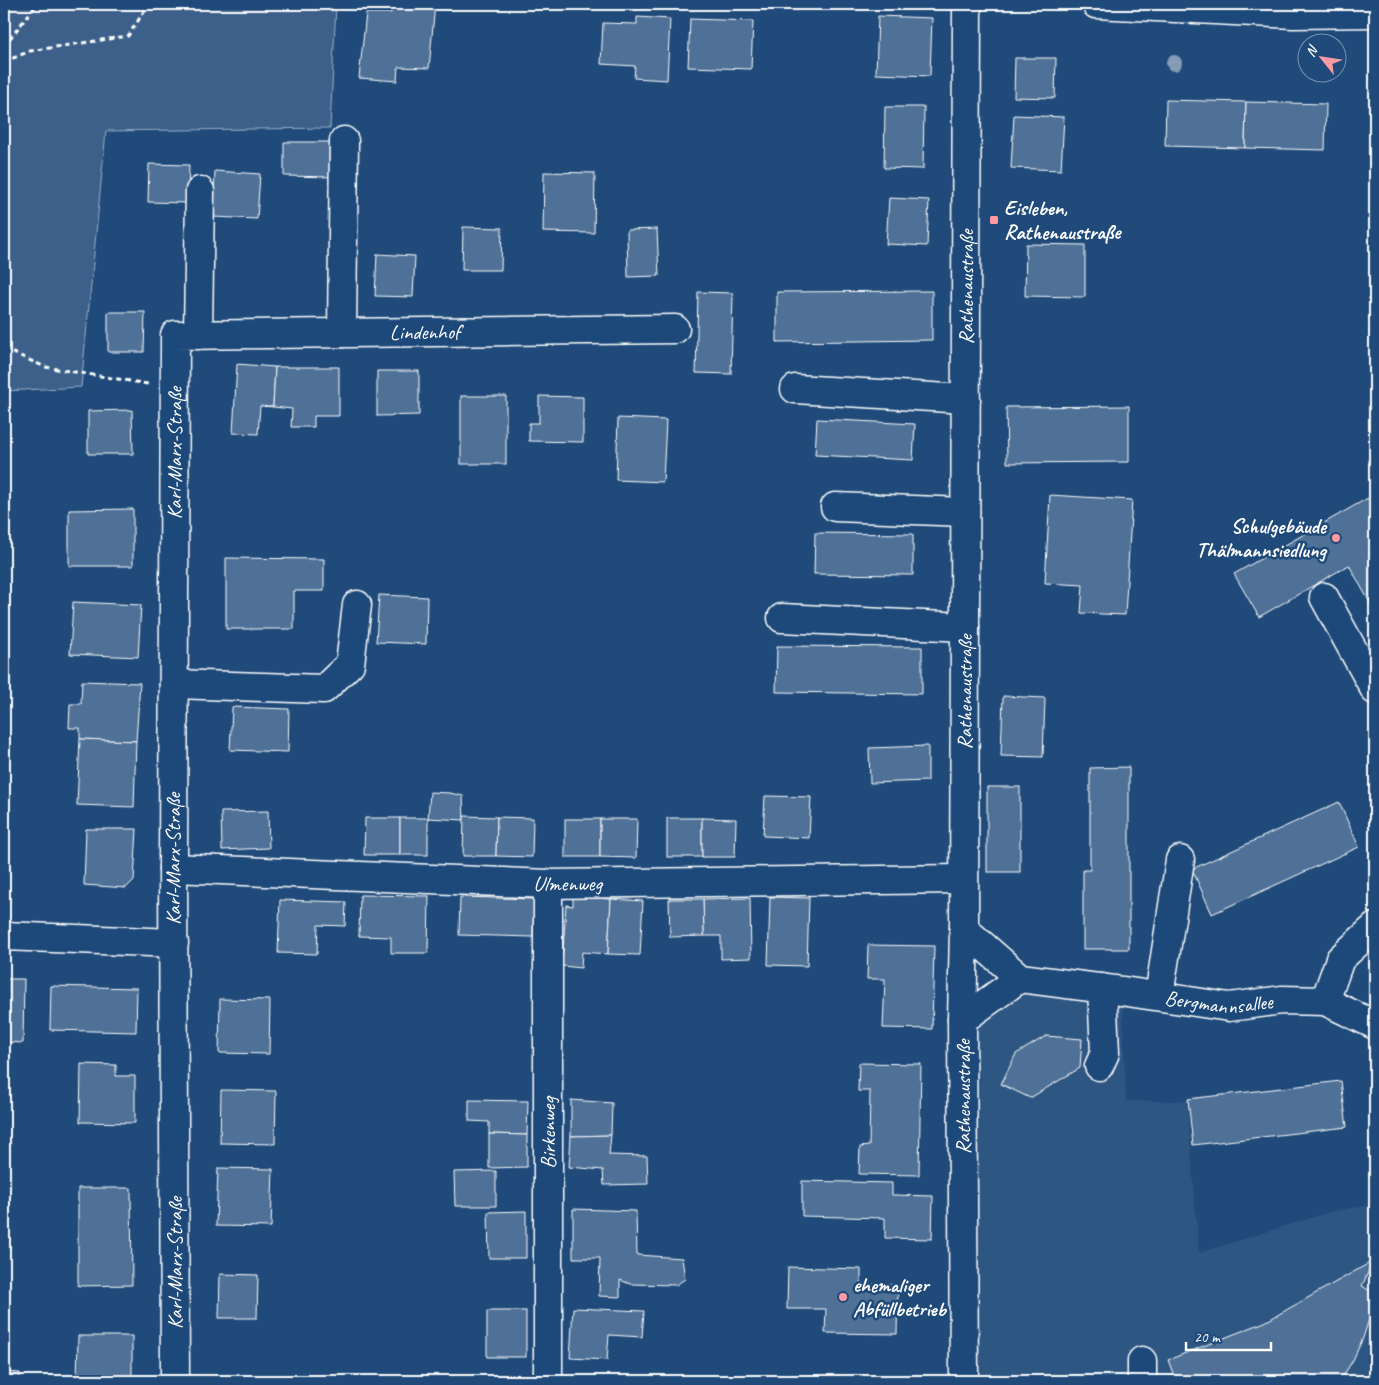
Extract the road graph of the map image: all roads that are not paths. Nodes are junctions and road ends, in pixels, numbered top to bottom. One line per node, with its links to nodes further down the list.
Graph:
1 (967, 4): 10 (street, Rathenaustraße)
2 (1096, 4): 3 (street)
3 (1375, 13)
4 (344, 141): 7 (street)
5 (200, 191): 8 (street, Karl-Marx-Straße)
6 (675, 329): 7 (street, Lindenhof)
7 (342, 333): 8 (street, Lindenhof)
8 (187, 335): 17 (street, Karl-Marx-Straße)
9 (795, 389): 10 (street)
10 (966, 399): 12 (street, Rathenaustraße)
11 (835, 507): 12 (street)
12 (965, 512): 16 (street, Rathenaustraße)
13 (1324, 597): 18 (street)
14 (357, 605): 17 (street)
15 (782, 618): 16 (street)
16 (965, 627): 21 (street, Rathenaustraße)
17 (174, 684): 20 (street, Karl-Marx-Straße)
18 (1375, 690)
19 (1180, 860): 29 (street)
20 (173, 868): 22 (street, Ulmenweg); 26 (street, Karl-Marx-Straße)
21 (963, 879): 22 (street, Ulmenweg); 24 (street, Rathenaustraße)
22 (548, 884): 35 (street, Birkenweg)
23 (1375, 927): 30 (street)
24 (964, 929): 27 (street); 31 (street, Rathenaustraße)
25 (4, 936): 26 (street)
26 (174, 943): 34 (street, Karl-Marx-Straße)
27 (1020, 978): 28 (street, Bergmannsallee); 31 (street)
28 (1102, 988): 29 (street, Bergmannsallee); 33 (street)
29 (1160, 996): 30 (street, Bergmannsallee)
30 (1325, 1001): 32 (street)
31 (962, 1020): 36 (street, Rathenaustraße)
32 (1375, 1026)
33 (1099, 1066)
34 (175, 1381)
35 (548, 1381)
36 (964, 1381)

